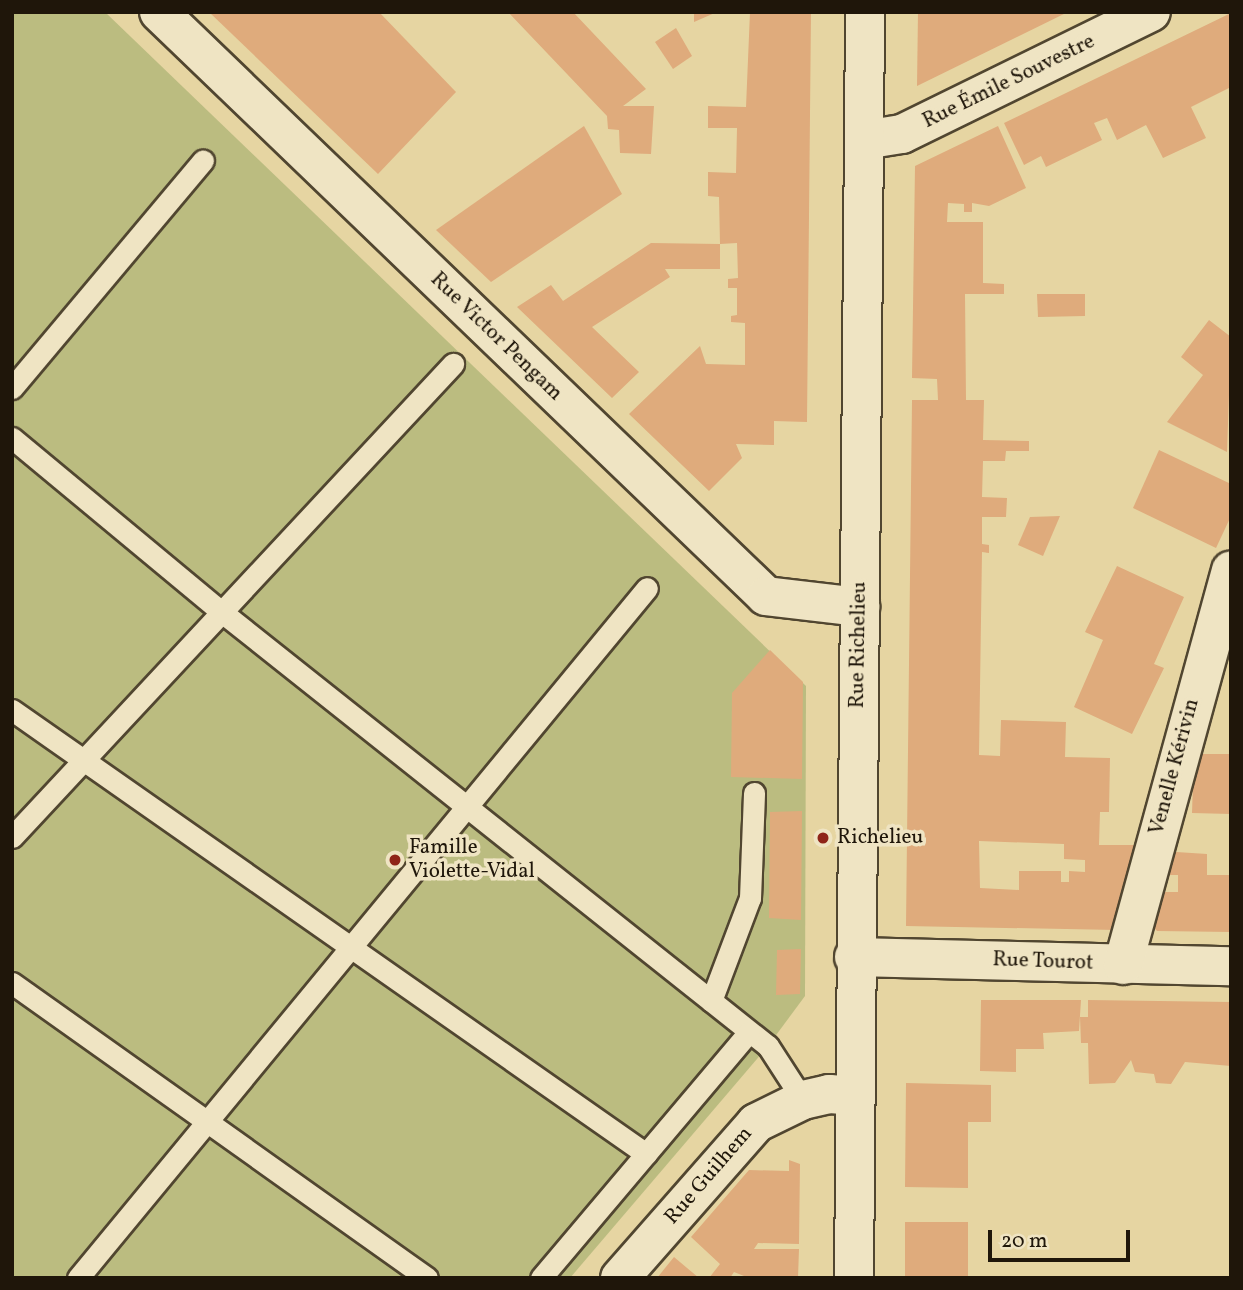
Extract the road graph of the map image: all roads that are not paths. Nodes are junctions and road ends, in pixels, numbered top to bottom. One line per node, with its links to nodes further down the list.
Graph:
1 (159, 12): 11 (street, Rue Victor Pengam)
2 (865, 12): 4 (street, Rue Richelieu)
3 (1151, 12): 4 (street, Rue Émile Souvestre)
4 (864, 140): 11 (street, Rue Richelieu)
5 (203, 160): 7 (lane)
6 (453, 364): 12 (lane)
7 (12, 388)
8 (12, 438): 12 (lane)
9 (1231, 571): 20 (street, Venelle Kérivin)
10 (647, 588): 16 (lane)
11 (860, 607): 19 (street, Rue Richelieu)
12 (223, 612): 14 (lane); 16 (lane)
13 (12, 710): 14 (lane)
14 (84, 760): 17 (lane); 18 (lane)
15 (754, 793): 23 (lane)
16 (466, 805): 18 (lane); 23 (lane)
17 (12, 837)
18 (348, 948): 27 (lane); 28 (lane)
19 (855, 957): 20 (street, Rue Tourot); 25 (street, Rue Richelieu)
20 (1123, 964): 21 (street, Rue Tourot)
21 (1231, 966)
22 (12, 983): 27 (lane)
23 (711, 1001): 24 (lane)
24 (749, 1032): 26 (lane); 28 (lane)
25 (855, 1096): 26 (street, Rue Guilhem); 33 (street, Rue Richelieu)
26 (803, 1100): 32 (street, Rue Guilhem)
27 (206, 1119): 29 (lane); 30 (lane)
28 (646, 1154): 31 (lane)
29 (78, 1278)
30 (427, 1278)
31 (541, 1278)
32 (620, 1278)
33 (854, 1278)

